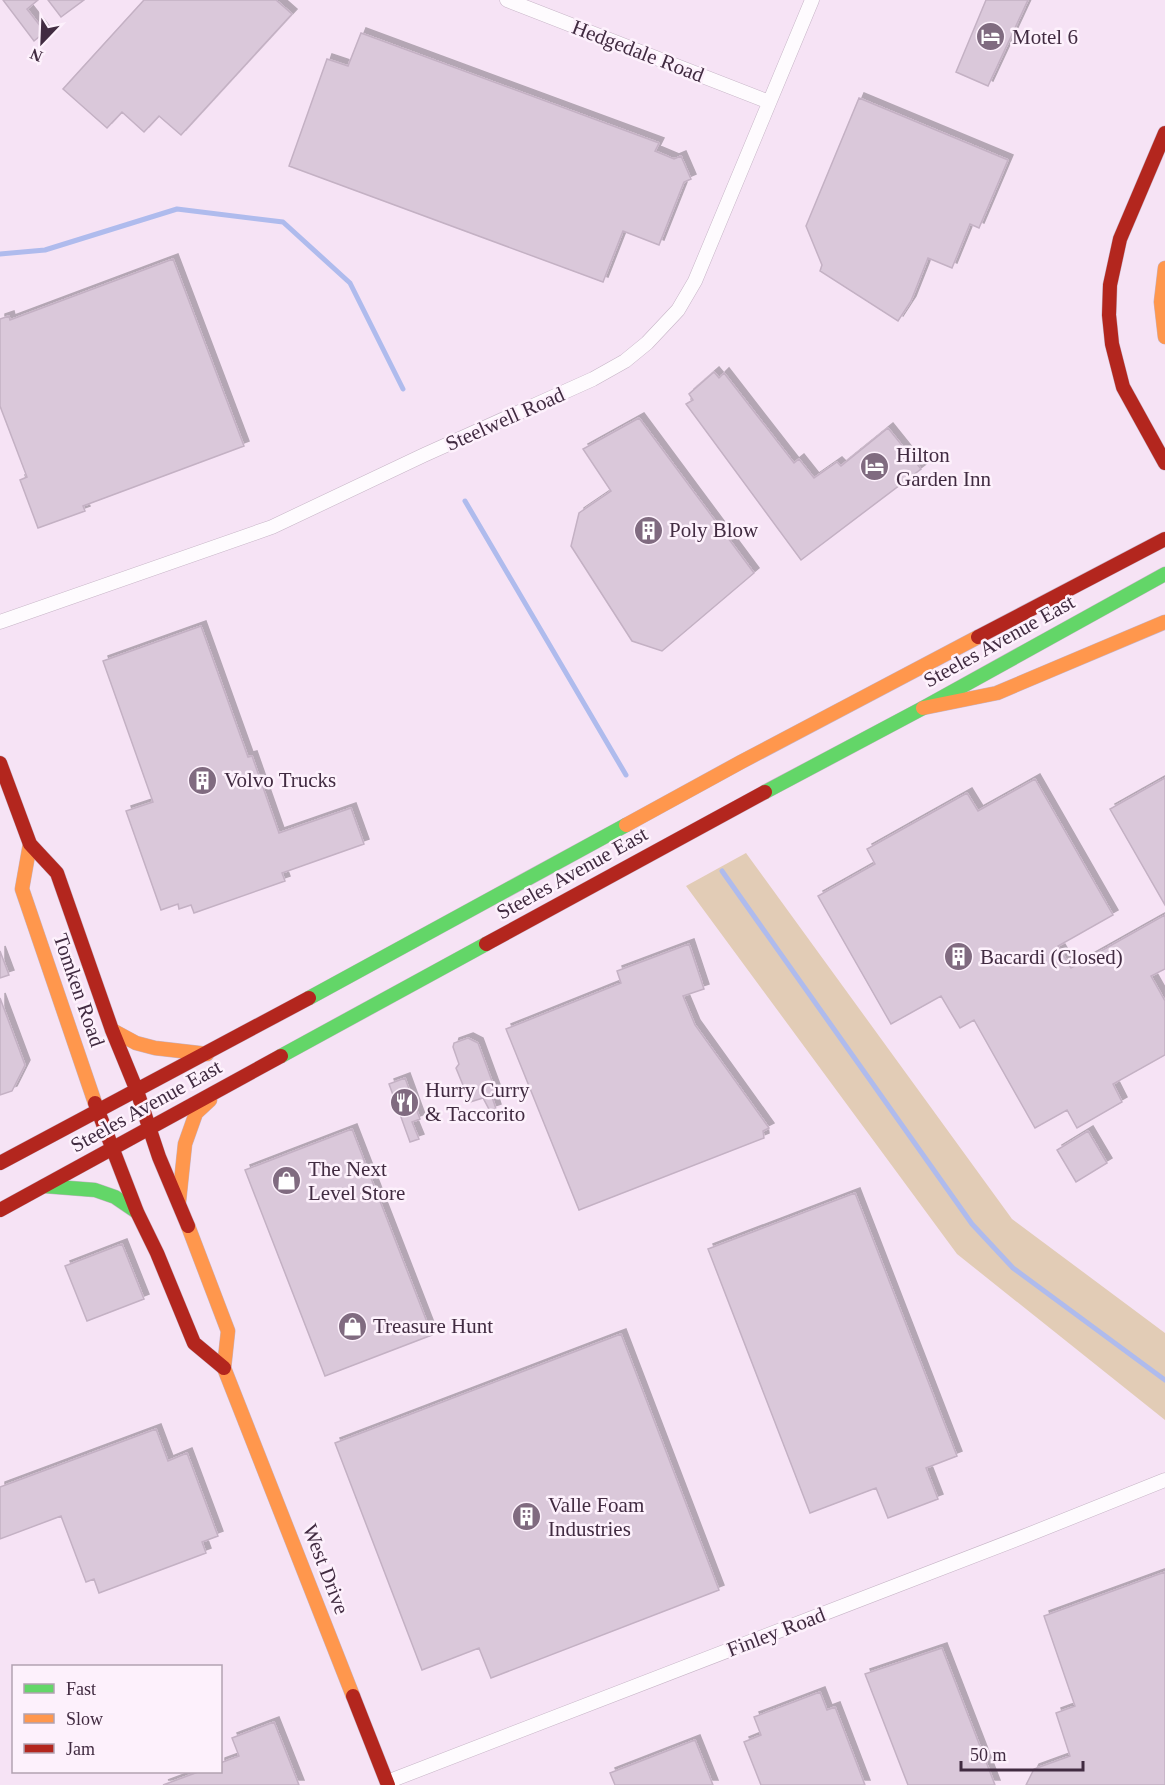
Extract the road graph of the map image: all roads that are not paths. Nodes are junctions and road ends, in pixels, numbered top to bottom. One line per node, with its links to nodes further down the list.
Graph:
1 (507, 0): 3 (street, Hedgedale Road)
2 (812, 0): 3 (street, Steelwell Road)
3 (769, 102): 10 (street, Steelwell Road)
4 (1165, 133): 7 (main road)
5 (1165, 268): 6 (main road)
6 (1165, 337)
7 (1165, 463)
8 (1165, 539): 16 (main road, Steeles Avenue East)
9 (1165, 574): 12 (main road, Steeles Avenue East)
10 (0, 622)
11 (1165, 622): 12 (main road)
12 (923, 708): 17 (main road, Steeles Avenue East)
13 (0, 763): 14 (main road, Tomken Road)
14 (30, 844): 15 (main road, Tomken Road); 19 (main road, Tomken Road)
15 (112, 1030): 16 (main road); 18 (main road, Tomken Road)
16 (207, 1054): 18 (main road, Steeles Avenue East)
17 (225, 1087): 20 (main road, Steeles Avenue East); 24 (main road)
18 (137, 1091): 19 (main road, Steeles Avenue East); 20 (main road, Tomken Road)
19 (99, 1111): 21 (main road, Tomken Road); 22 (main road, Steeles Avenue East)
20 (148, 1128): 21 (main road, Steeles Avenue East); 24 (main road, West Drive)
21 (111, 1148): 23 (main road, Steeles Avenue East); 26 (main road, West Drive)
22 (0, 1163)
23 (44, 1186): 25 (main road, Steeles Avenue East); 26 (main road)
24 (179, 1203): 27 (main road, West Drive)
25 (0, 1210)
26 (137, 1212): 27 (main road, West Drive)
27 (224, 1368): 29 (main road, West Drive)
28 (1165, 1480): 29 (street, Finley Road)
29 (387, 1784)

